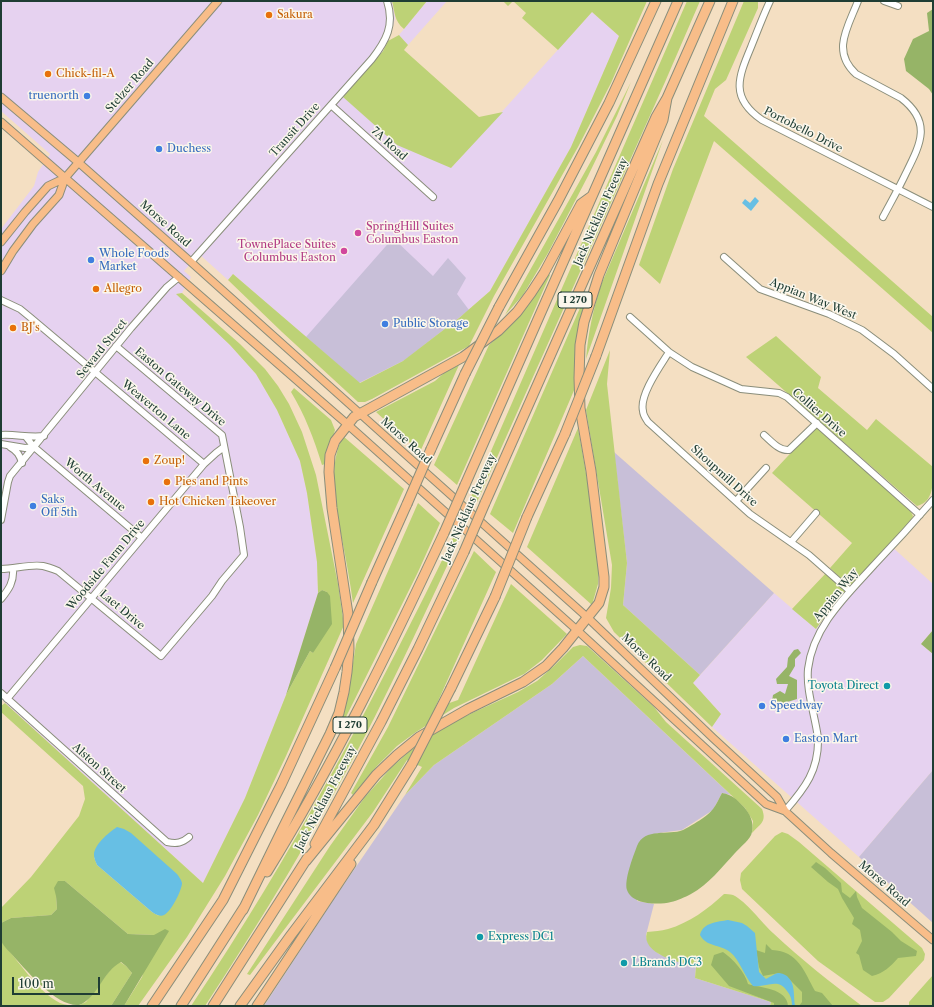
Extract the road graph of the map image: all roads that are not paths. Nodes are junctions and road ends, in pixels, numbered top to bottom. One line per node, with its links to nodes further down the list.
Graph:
1 (218, 1): 12 (main road, Stelzer Road)
2 (221, 1): 12 (main road, Stelzer Road)
3 (387, 1): 15 (street, Transit Drive)
4 (656, 1): 73 (highway, bridge)
5 (678, 1): 20 (highway, Jack Nicklaus Freeway / I 270)
6 (710, 1): 14 (highway, Jack Nicklaus Freeway / I 270)
7 (734, 1): 68 (highway, bridge)
8 (770, 1): 19 (street, Portobello Drive)
9 (858, 1): 19 (street)
10 (884, 1): 11 (street)
11 (898, 6)
12 (212, 9): 17 (main road, Stelzer Road)
13 (1, 97): 17 (main road, Morse Road)
14 (667, 98): 62 (highway); 70 (highway, Jack Nicklaus Freeway / I 270, bridge)
15 (331, 105): 21 (street, 7A Road); 28 (street, Transit Drive)
16 (1, 122): 18 (main road, Morse Road)
17 (78, 162): 18 (main road, Stelzer Road); 28 (main road, Morse Road)
18 (65, 178): 24 (main road, Stelzer Road); 29 (main road, Stelzer Road); 30 (main road, Morse Road)
19 (898, 189): 22 (street, Portobello Drive); 23 (street)
20 (592, 196): 37 (highway); 71 (highway, Jack Nicklaus Freeway / I 270, bridge)
21 (433, 197)
22 (933, 207)
23 (883, 217)
24 (7, 235): 25 (main road, Stelzer Road); 26 (main road)
25 (1, 242)
26 (1, 249)
27 (724, 257): 36 (street, Appian Way West)
28 (191, 262): 37 (main road, Morse Road)
29 (1, 271)
30 (179, 277): 33 (street, Seward Street); 39 (main road, Morse Road)
31 (1, 300): 35 (street)
32 (630, 317): 34 (street, Collier Drive)
33 (116, 346): 35 (street, Seward Street); 46 (street, Easton Gateway Drive)
34 (669, 352): 38 (street, Collier Drive); 51 (street, Shoupmill Drive)
35 (95, 372): 42 (street, Seward Street); 48 (street, Weaverton Lane)
36 (933, 389)
37 (359, 414): 39 (highway); 62 (main road, Morse Road)
38 (817, 423): 41 (street); 53 (street, Collier Drive)
39 (347, 424): 63 (main road, Morse Road); 71 (highway)
40 (1, 434): 43 (street)
41 (764, 435)
42 (44, 436): 43 (street); 45 (street, Seward Street)
43 (26, 437): 45 (street, Worth Avenue)
44 (4, 445): 45 (street); 47 (street)
45 (34, 447): 47 (street, Seward Street); 55 (street, Worth Avenue)
46 (224, 447): 48 (street, Woodside Farm Drive); 64 (street, Easton Gateway Drive)
47 (22, 463): 54 (street, Seward Street)
48 (204, 464): 55 (street, Woodside Farm Drive)
49 (766, 468): 51 (street)
50 (933, 500): 53 (street, Appian Way)
51 (736, 501): 56 (street, Shoupmill Drive)
52 (816, 513): 56 (street)
53 (920, 515): 59 (street, Appian Way)
54 (1, 520)
55 (142, 538): 60 (street, Woodside Farm Drive)
56 (791, 542): 59 (street, Shoupmill Drive)
57 (1, 569): 58 (street, Laet Drive)
58 (13, 569): 60 (street, Laet Drive); 61 (street)
59 (850, 591): 67 (street, Appian Way)
60 (92, 598): 64 (street, Laet Drive); 66 (street, Woodside Farm Drive)
61 (1, 599)
62 (588, 618): 63 (highway); 67 (main road, Morse Road)
63 (578, 631): 67 (main road, Morse Road); 70 (highway)
64 (161, 656)
65 (1, 693): 66 (street, Alston Street)
66 (7, 699): 69 (street, Alston Street)
67 (785, 811): 72 (main road, Morse Road)
68 (374, 825): 76 (highway); 77 (highway)
69 (189, 837)
70 (306, 861): 75 (highway, Jack Nicklaus Freeway / I 270)
71 (243, 910): 74 (highway, Jack Nicklaus Freeway / I 270)
72 (933, 940)
73 (151, 1006)
74 (181, 1006)
75 (213, 1006)
76 (240, 1006)
77 (257, 1006)

